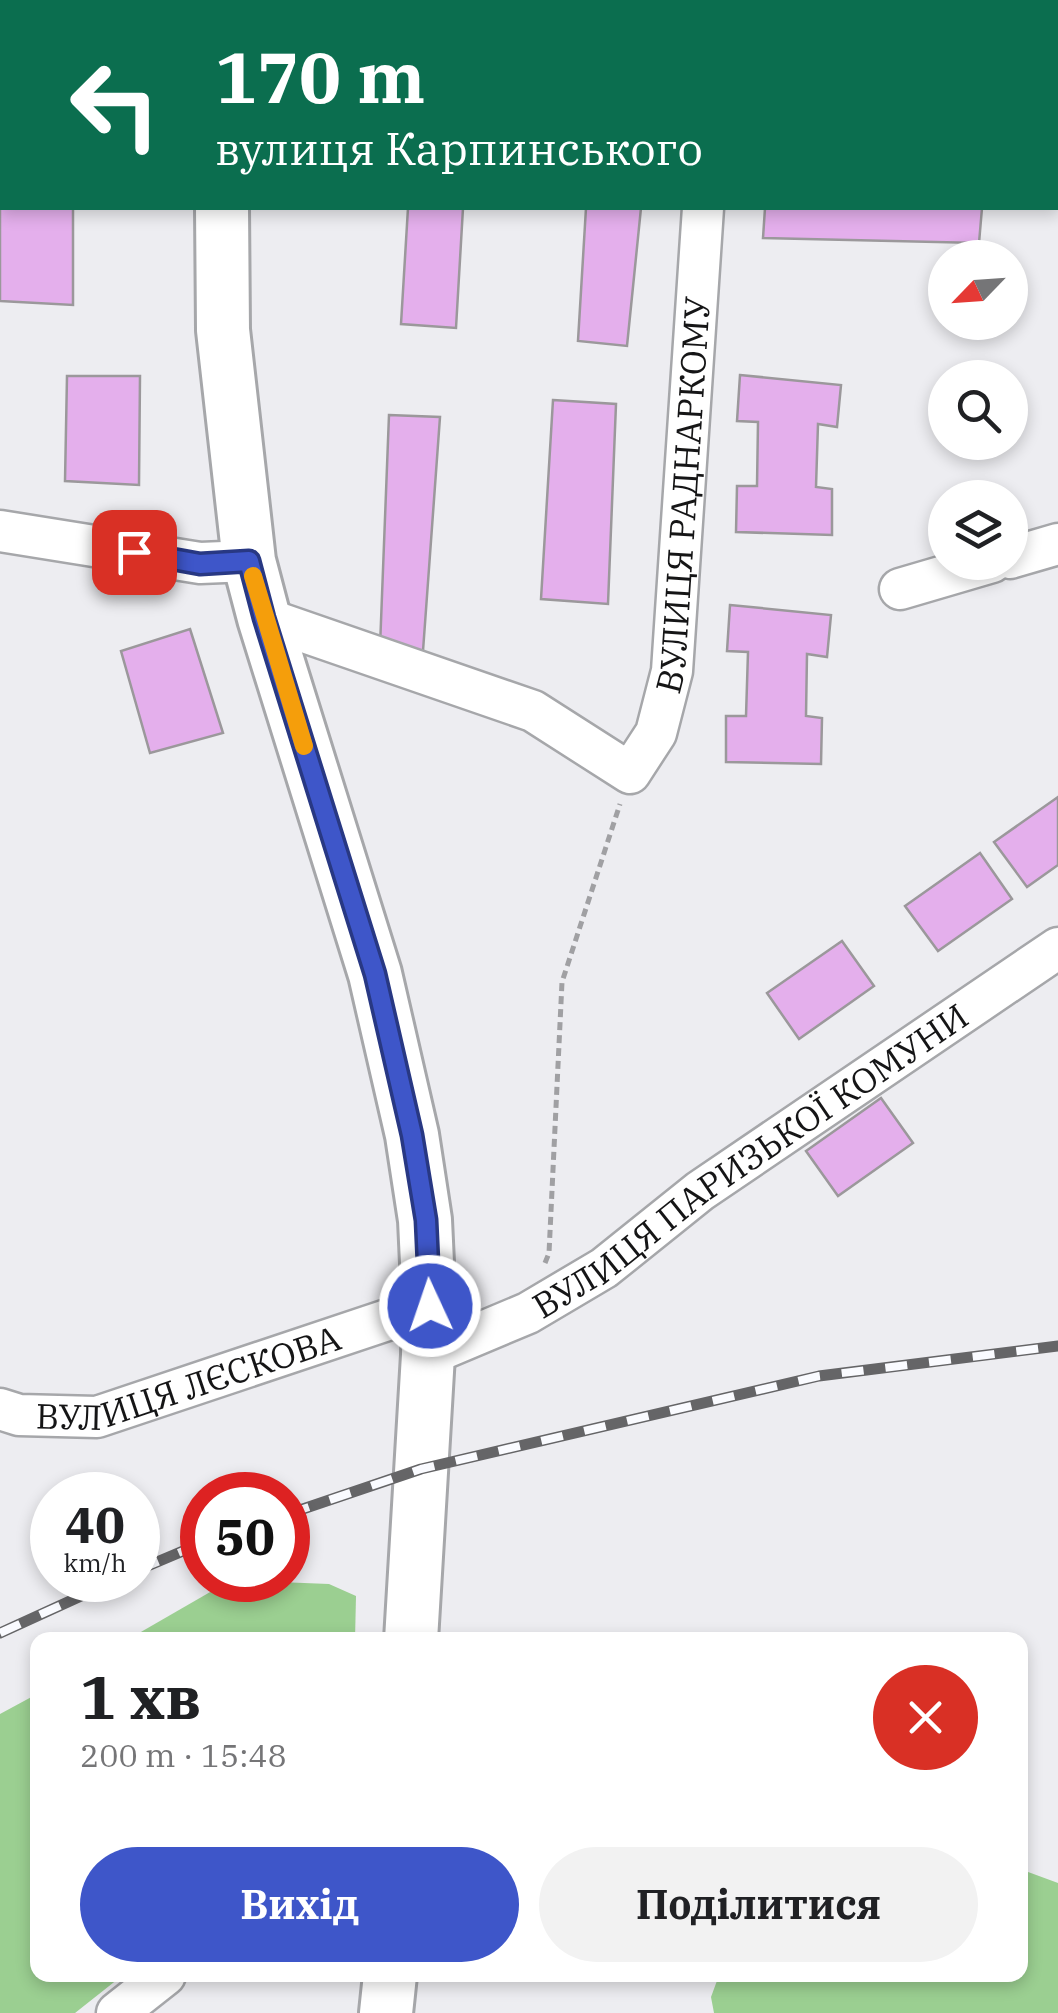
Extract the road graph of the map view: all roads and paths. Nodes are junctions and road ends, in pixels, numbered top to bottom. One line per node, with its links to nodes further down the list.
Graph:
1 (222, 210): 6 (main road)
2 (703, 210): 10 (street, ВУЛИЦЯ РАДНАРКОМУ)
3 (0, 531): 6 (street)
4 (1058, 544): 5 (street)
5 (1028, 553)
6 (249, 561): 9 (main road)
7 (931, 580): 8 (street)
8 (900, 589)
9 (264, 618): 10 (street); 13 (main road)
10 (630, 773): 12 (path)
11 (1058, 948): 12 (street, ВУЛИЦЯ ПАРИЗЬКОЇ КОМУНИ)
12 (528, 1313): 13 (street, ВУЛИЦЯ ПАРИЗЬКОЇ КОМУНИ)
13 (429, 1330): 14 (street, ВУЛИЦЯ ЛЄСКОВА); 15 (main road)
14 (0, 1409)
15 (411, 1632)
16 (156, 1982): 18 (street)
17 (389, 1982): 19 (main road)
18 (117, 2013)
19 (386, 2013)

